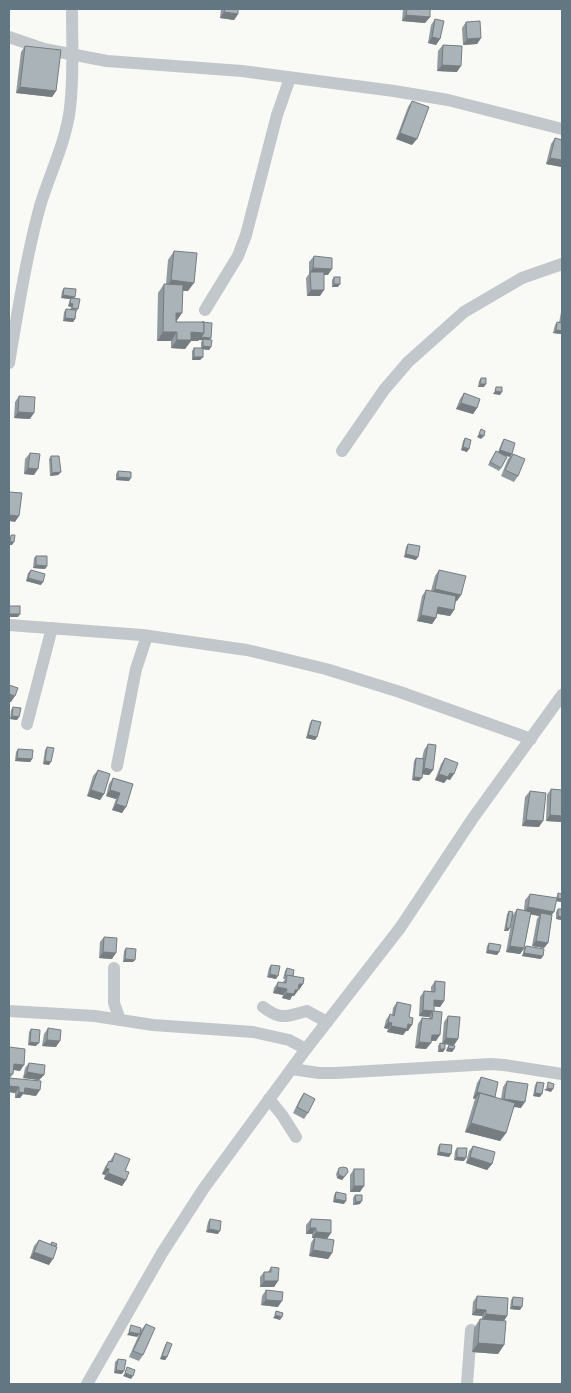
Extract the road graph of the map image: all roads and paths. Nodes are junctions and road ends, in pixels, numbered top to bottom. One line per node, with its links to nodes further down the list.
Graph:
1 (72, 9): 3 (street)
2 (9, 37): 3 (street)
3 (72, 55): 4 (street); 8 (street)
4 (290, 78): 5 (street); 7 (street)
5 (562, 129)
6 (562, 264): 10 (street)
7 (205, 310)
8 (12, 316): 9 (street)
9 (9, 363)
10 (342, 451)
11 (9, 625): 12 (street)
12 (52, 628): 13 (street); 15 (street)
13 (147, 636): 16 (street); 17 (street)
14 (562, 695): 16 (street)
15 (27, 724)
16 (531, 739): 22 (street)
17 (117, 766)
18 (114, 968): 21 (street)
19 (263, 1007): 22 (street)
20 (9, 1011): 21 (street)
21 (120, 1020): 23 (street)
22 (327, 1022): 23 (street)
23 (306, 1049): 24 (street)
24 (292, 1069): 25 (street); 26 (street)
25 (562, 1074)
26 (269, 1099): 27 (street); 29 (street)
27 (296, 1137)
28 (471, 1330): 30 (street)
29 (87, 1384)
30 (468, 1384)

